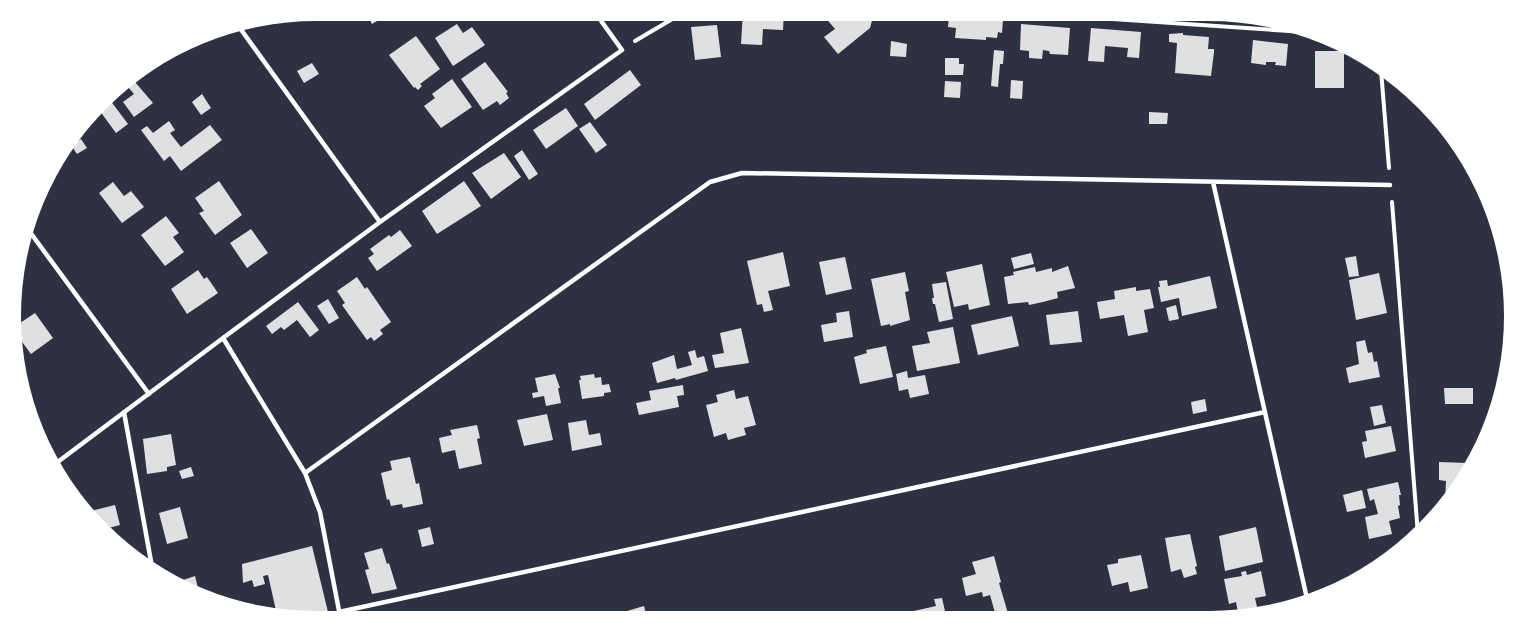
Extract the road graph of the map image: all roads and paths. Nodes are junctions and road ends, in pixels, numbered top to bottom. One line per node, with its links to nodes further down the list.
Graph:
1 (602, 21): 6 (lane)
2 (668, 21): 6 (path)
3 (1148, 21): 4 (path)
4 (1282, 30)
5 (242, 31): 10 (lane)
6 (622, 50): 10 (lane)
7 (1382, 77): 9 (path)
8 (1213, 182): 9 (lane); 15 (lane); 17 (lane)
9 (1390, 185): 18 (path)
10 (380, 222): 12 (lane)
11 (32, 235): 13 (lane)
12 (223, 338): 13 (lane); 17 (lane)
13 (149, 394): 14 (lane)
14 (124, 412): 16 (lane); 19 (lane)
15 (1265, 412): 20 (lane); 22 (lane)
16 (59, 461)
17 (305, 473): 21 (lane)
18 (1417, 526)
19 (151, 560)
20 (1306, 594)
21 (339, 611)
22 (344, 611)

